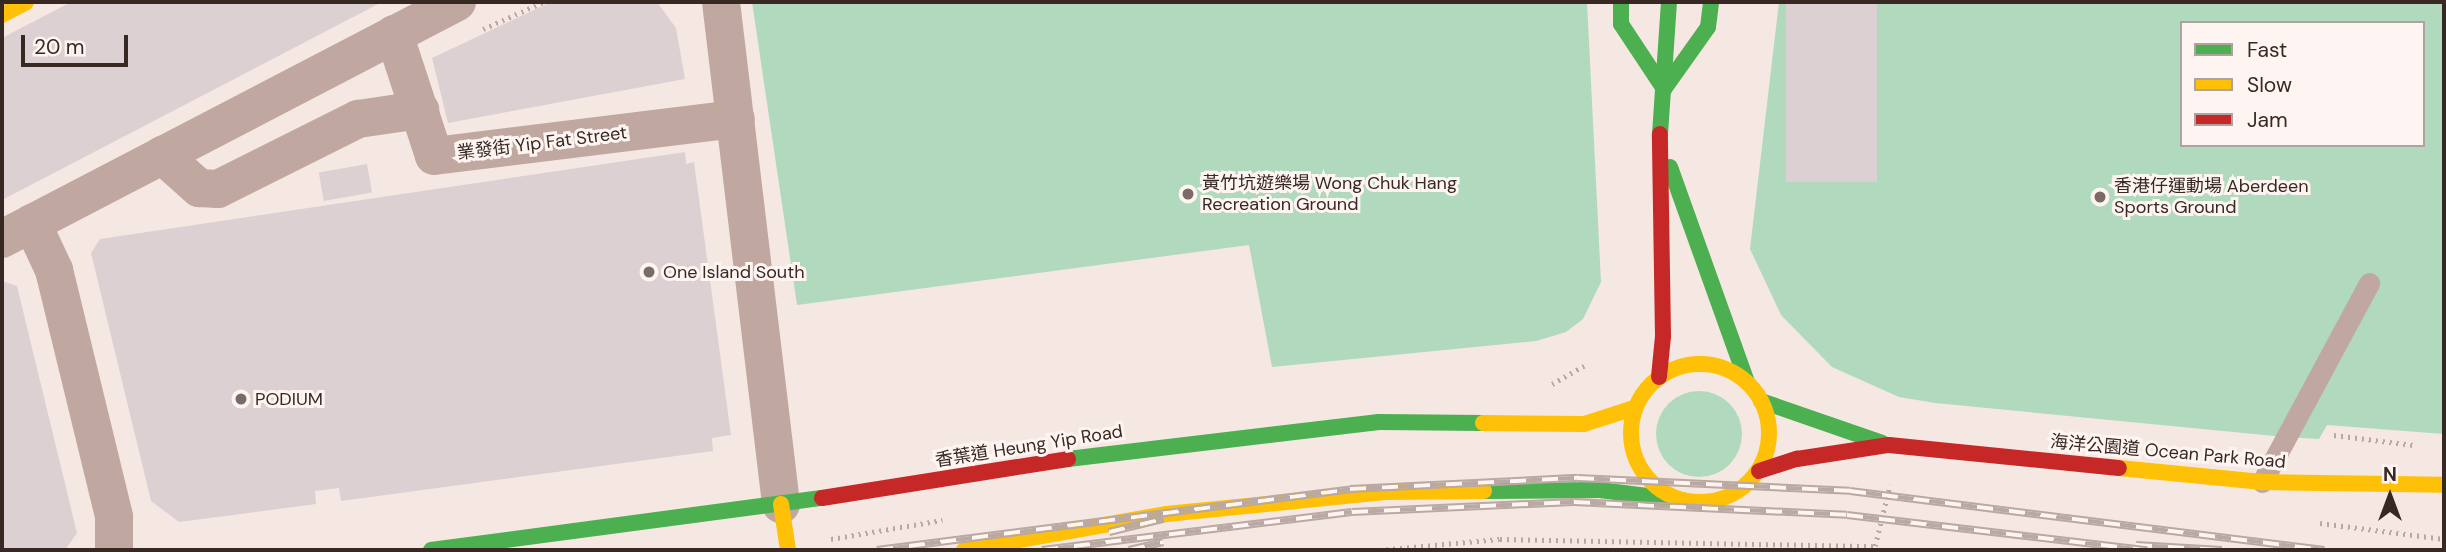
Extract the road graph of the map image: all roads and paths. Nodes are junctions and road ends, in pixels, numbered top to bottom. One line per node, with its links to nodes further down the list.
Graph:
1 (26, 2): 7 (main road)
2 (457, 2): 8 (street)
3 (721, 2): 11 (street)
4 (1621, 2): 9 (main road)
5 (1669, 2): 9 (main road)
6 (1711, 2): 9 (main road)
7 (2, 15)
8 (394, 34): 10 (street, 業發街 Yip Fat Street); 13 (street)
9 (1664, 89): 12 (main road)
10 (420, 110): 11 (street, 業發街 Yip Fat Street); 13 (street)
11 (736, 119): 28 (street)
12 (1660, 136): 16 (main road); 17 (main road)
13 (162, 155): 14 (street)
14 (17, 231): 34 (street)
15 (2369, 284): 24 (lane)
16 (1659, 377): 17 (main road); 19 (main road)
17 (1747, 382): 18 (main road)
18 (1761, 401): 21 (main road, 海洋公園道 Ocean Park Road); 23 (main road)
19 (1634, 408): 27 (main road); 28 (main road, 香葉道 Heung Yip Road)
20 (2334, 435): 22 (path)
21 (1889, 445): 23 (main road, 海洋公園道 Ocean Park Road); 24 (main road, 海洋公園道 Ocean Park Road)
22 (2417, 445)
23 (1759, 471): 27 (main road, 海洋公園道 Ocean Park Road)
24 (2262, 482): 25 (main road, 海洋公園道 Ocean Park Road)
25 (2444, 485)
26 (1902, 486): 39 (path)
27 (1686, 501): 38 (main road)
28 (781, 504): 31 (main road, 香葉道 Heung Yip Road); 37 (main road)
29 (2313, 523): 33 (path)
30 (868, 533): 32 (path)
31 (521, 538): 35 (main road, 香葉道 Heung Yip Road); 36 (main road)
32 (831, 539)
33 (2444, 539)
34 (114, 550)
35 (431, 550)
36 (541, 550)
37 (788, 550)
38 (964, 550)
39 (1379, 550)

